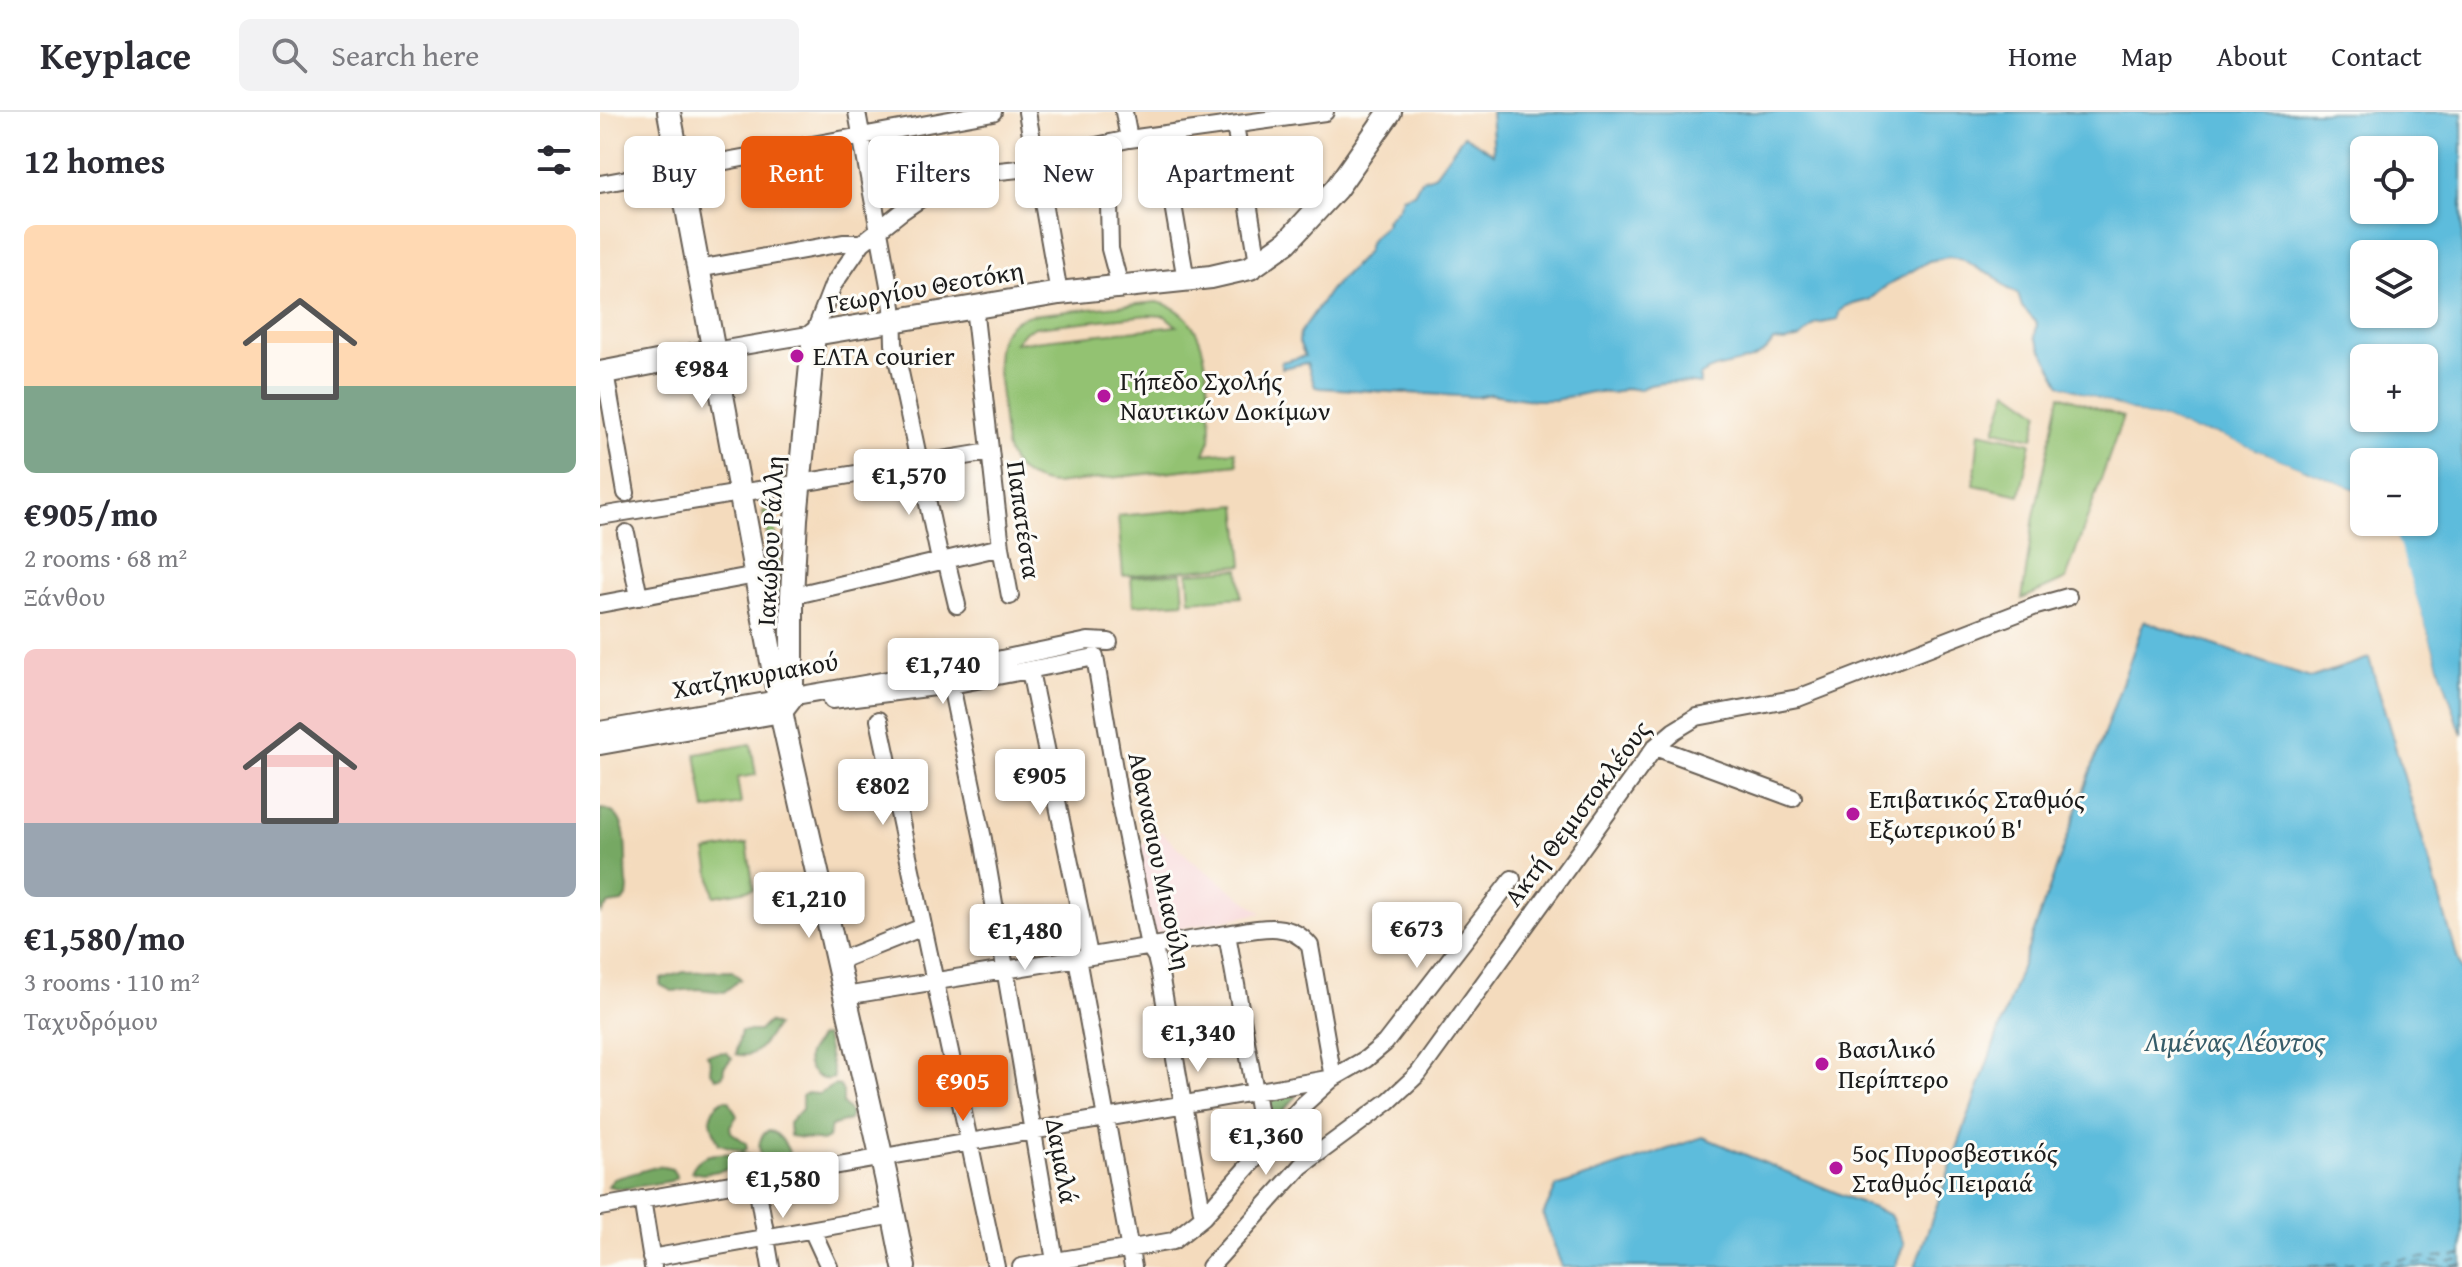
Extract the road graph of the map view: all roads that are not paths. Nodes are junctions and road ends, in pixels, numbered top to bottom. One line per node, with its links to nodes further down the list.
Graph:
1 (669, 112): 11 (street)
2 (857, 112): 12 (street)
3 (993, 112): 12 (street)
4 (1027, 112): 13 (street)
5 (1124, 112): 14 (street)
6 (1315, 112): 7 (street); 9 (street)
7 (1325, 112)
8 (1388, 112): 25 (street)
9 (1241, 120): 10 (street); 25 (street)
10 (1161, 135): 14 (street); 27 (street)
11 (674, 136)
12 (862, 136): 16 (street); 23 (street)
13 (1035, 136)
14 (1129, 139): 15 (street)
15 (1122, 141)
16 (725, 161)
17 (1015, 170): 23 (street, Ιακώβου Ράλλη)
18 (624, 180): 19 (street)
19 (600, 184)
20 (687, 208): 26 (street)
21 (1049, 208): 29 (street)
22 (1109, 208): 28 (street, Ιακώβου Ράλλη)
23 (879, 228): 24 (street, Ιακώβου Ράλλη); 31 (street)
24 (862, 243): 26 (street); 32 (street, Ιακώβου Ράλλη)
25 (1258, 262): 27 (street, Γεωργίου Θεοτόκη)
26 (698, 269): 33 (street)
27 (1186, 280): 28 (street, Γεωργίου Θεοτόκη)
28 (1120, 286): 29 (street, Γεωργίου Θεοτόκη)
29 (1059, 293): 30 (street, Γεωργίου Θεοτόκη)
30 (974, 307): 31 (street, Γεωργίου Θεοτόκη); 35 (street, Παπατέστα)
31 (893, 321): 32 (street, Γεωργίου Θεοτόκη); 36 (street)
32 (814, 334): 33 (street, Γεωργίου Θεοτόκη); 37 (street, Ιακώβου Ράλλη)
33 (714, 351): 34 (street, Γεωργίου Θεοτόκη); 38 (street)
34 (603, 373): 39 (street)
35 (990, 452): 36 (street); 42 (street, Παπατέστα)
36 (918, 464): 37 (street); 43 (street)
37 (800, 483): 38 (street); 45 (street, Ιακώβου Ράλλη)
38 (740, 492): 40 (street); 44 (street)
39 (626, 493)
40 (600, 516)
41 (626, 533): 47 (street)
42 (1001, 547): 43 (street); 46 (street, Παπατέστα)
43 (943, 559): 45 (street); 50 (street)
44 (756, 575): 47 (street); 54 (street)
45 (792, 596): 54 (street, Ιακώβου Ράλλη)
46 (1010, 596)
47 (639, 597): 49 (street)
48 (2068, 597): 58 (street, Ακτή Θεμιστοκλέους)
49 (600, 604)
50 (957, 605)
51 (1095, 657): 52 (street, Χατζηκυριακού); 54 (street, Χατζηκυριακού); 63 (street, Αθανασιου Μιαούλη)
52 (1030, 671): 53 (street, Χατζηκυριακού); 64 (street)
53 (951, 685): 54 (street, Χατζηκυριακού); 66 (street, Δαμαλά)
54 (784, 703): 56 (street, Χατζηκυριακού); 57 (street, Χατζηκυριακού); 65 (street)
55 (879, 720): 61 (street)
56 (600, 730)
57 (600, 743)
58 (1655, 747): 59 (street); 93 (street, Ακτή Θεμιστοκλέους)
59 (1793, 798)
60 (1512, 879): 69 (street)
61 (923, 927): 65 (street); 67 (street)
62 (1227, 934): 63 (street); 69 (street); 70 (street)
63 (1149, 946): 64 (street); 71 (street, Αθανασιου Μιαούλη)
64 (1083, 956): 66 (street); 72 (street)
65 (838, 961): 68 (street)
66 (1004, 970): 67 (street); 73 (street, Δαμαλά)
67 (935, 982): 68 (street); 74 (street)
68 (845, 996): 76 (street)
69 (1333, 1078): 70 (street); 75 (street)
70 (1255, 1092): 71 (street); 75 (street)
71 (1184, 1104): 72 (street); 81 (street, Αθανασιου Μιαούλη)
72 (1107, 1118): 73 (street); 84 (street)
73 (1032, 1131): 74 (street); 86 (street, Δαμαλά)
74 (969, 1142): 76 (street); 90 (street)
75 (1265, 1148): 81 (street)
76 (882, 1158): 77 (street); 80 (street)
77 (756, 1180): 78 (street); 83 (street)
78 (642, 1199): 79 (street); 85 (street)
79 (600, 1207)
80 (894, 1215): 82 (street); 89 (street)
81 (1203, 1217): 84 (street)
82 (812, 1230): 83 (street); 88 (street)
83 (766, 1238): 85 (street); 87 (street)
84 (1130, 1248): 86 (street); 92 (street)
85 (652, 1263)
86 (1055, 1264): 91 (street)
87 (771, 1267)
88 (829, 1267)
89 (904, 1267)
90 (996, 1267)
91 (1021, 1267)
92 (1133, 1267)
93 (1210, 1267)

